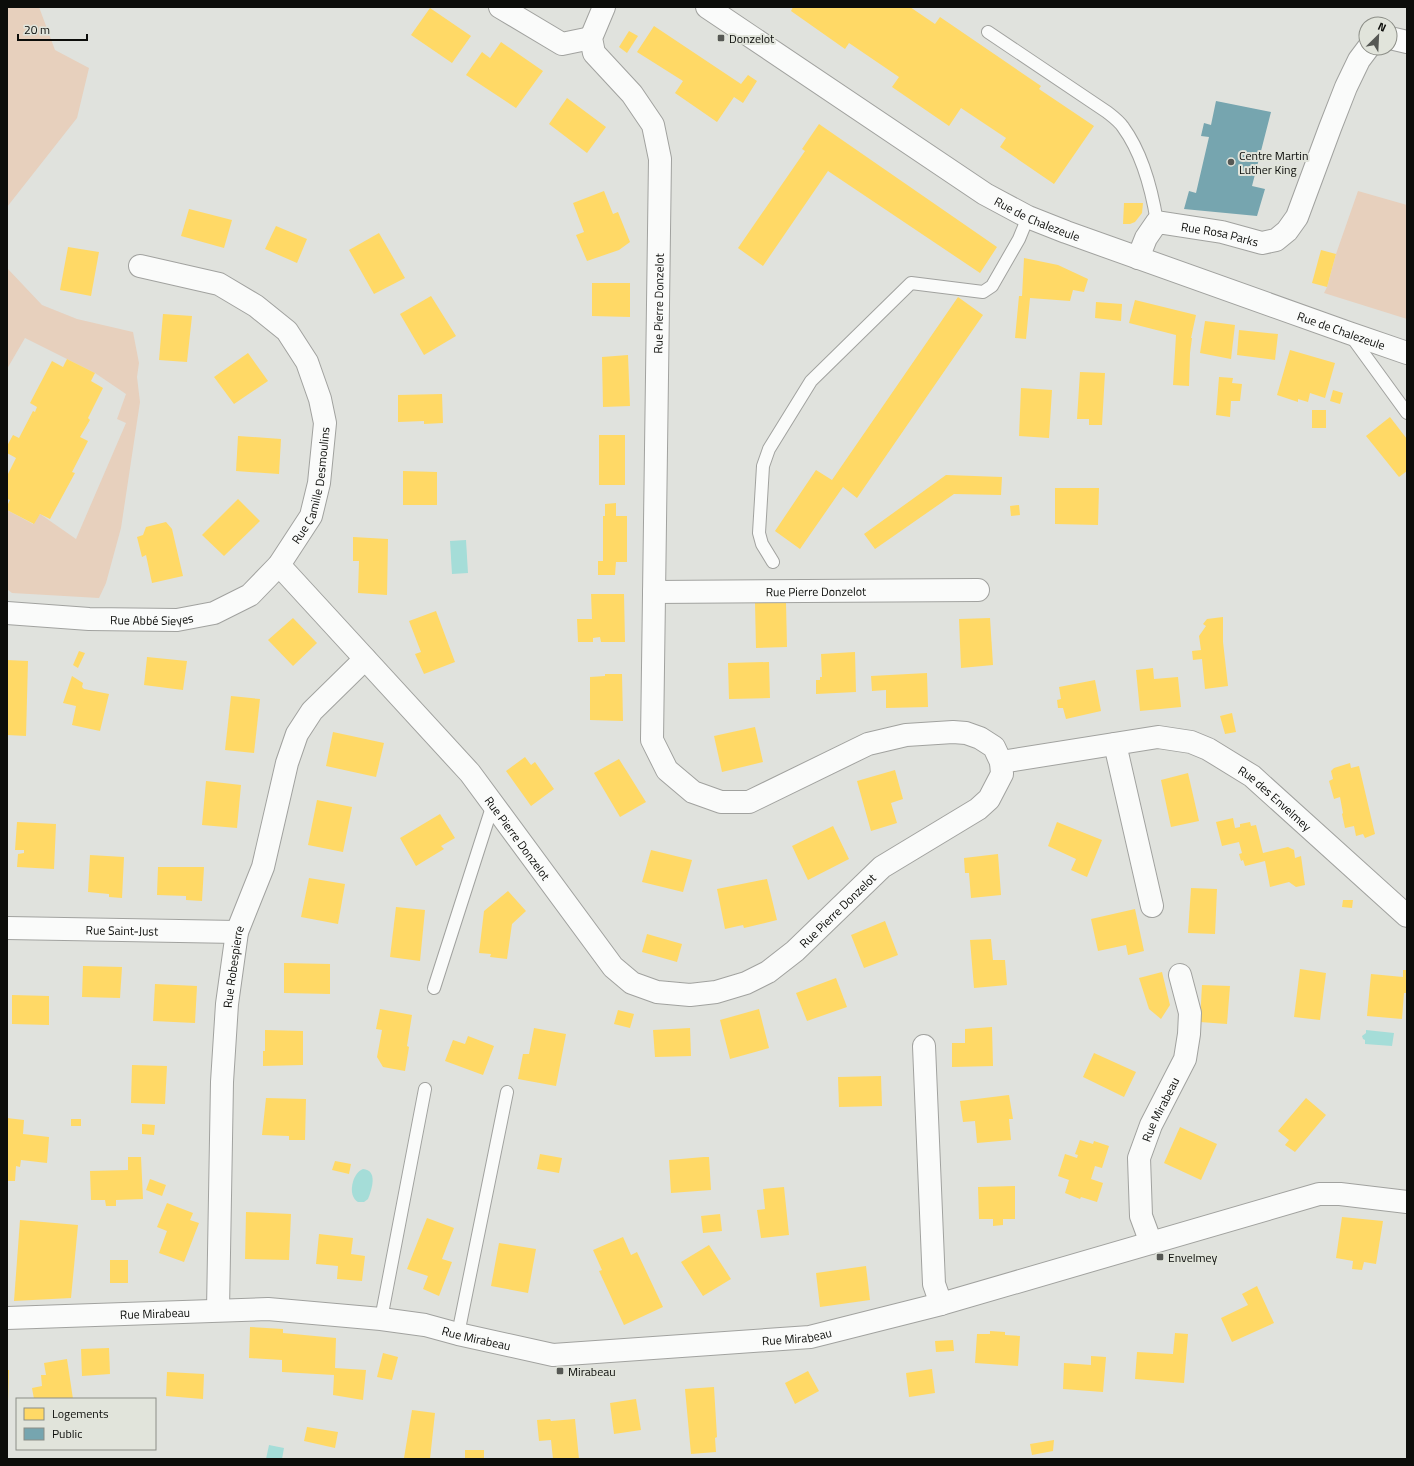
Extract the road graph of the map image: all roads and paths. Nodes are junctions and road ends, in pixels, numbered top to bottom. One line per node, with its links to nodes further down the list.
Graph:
1 (500, 7): 5 (street)
2 (604, 7): 5 (street)
3 (707, 7): 7 (street, Rue de Chalezeule)
4 (988, 32): 8 (lane)
5 (591, 38): 17 (street, Rue Pierre Donzelot)
6 (1362, 56): 8 (street, Rue Rosa Parks)
7 (1028, 217): 9 (street, Rue de Chalezeule); 14 (lane)
8 (1158, 222): 9 (street)
9 (1138, 258): 11 (street, Rue de Chalezeule)
10 (140, 266): 15 (street, Rue Camille Desmoulins)
11 (1349, 333): 12 (street, Rue de Chalezeule); 13 (lane)
12 (1407, 353)
13 (1407, 413)
14 (773, 562)
15 (279, 565): 18 (street, Rue Abbé Sieyes); 19 (street, Rue Pierre Donzelot)
16 (978, 590): 17 (street, Rue Pierre Donzelot)
17 (654, 592): 21 (street, Rue Pierre Donzelot)
18 (7, 613)
19 (366, 659): 22 (street, Rue Pierre Donzelot); 26 (street, Rue Robespierre)
20 (1115, 744): 21 (street, Rue des Envelmey); 23 (street); 24 (street, Rue des Envelmey)
21 (1001, 762): 22 (street, Rue Pierre Donzelot)
22 (493, 804): 28 (lane)
23 (1152, 906)
24 (1407, 916)
25 (7, 928): 26 (street, Rue Saint-Just)
26 (237, 932): 35 (street, Rue Robespierre)
27 (1180, 975): 33 (street, Rue Mirabeau)
28 (434, 988)
29 (924, 1046): 34 (street)
30 (425, 1088): 37 (lane)
31 (507, 1092): 38 (lane)
32 (1407, 1202): 33 (street, Rue Mirabeau)
33 (1151, 1243): 34 (street, Rue Mirabeau)
34 (941, 1304): 38 (street, Rue Mirabeau)
35 (218, 1310): 36 (street, Rue Mirabeau); 37 (street, Rue Mirabeau)
36 (7, 1318)
37 (381, 1319): 38 (street, Rue Mirabeau)
38 (458, 1334)

